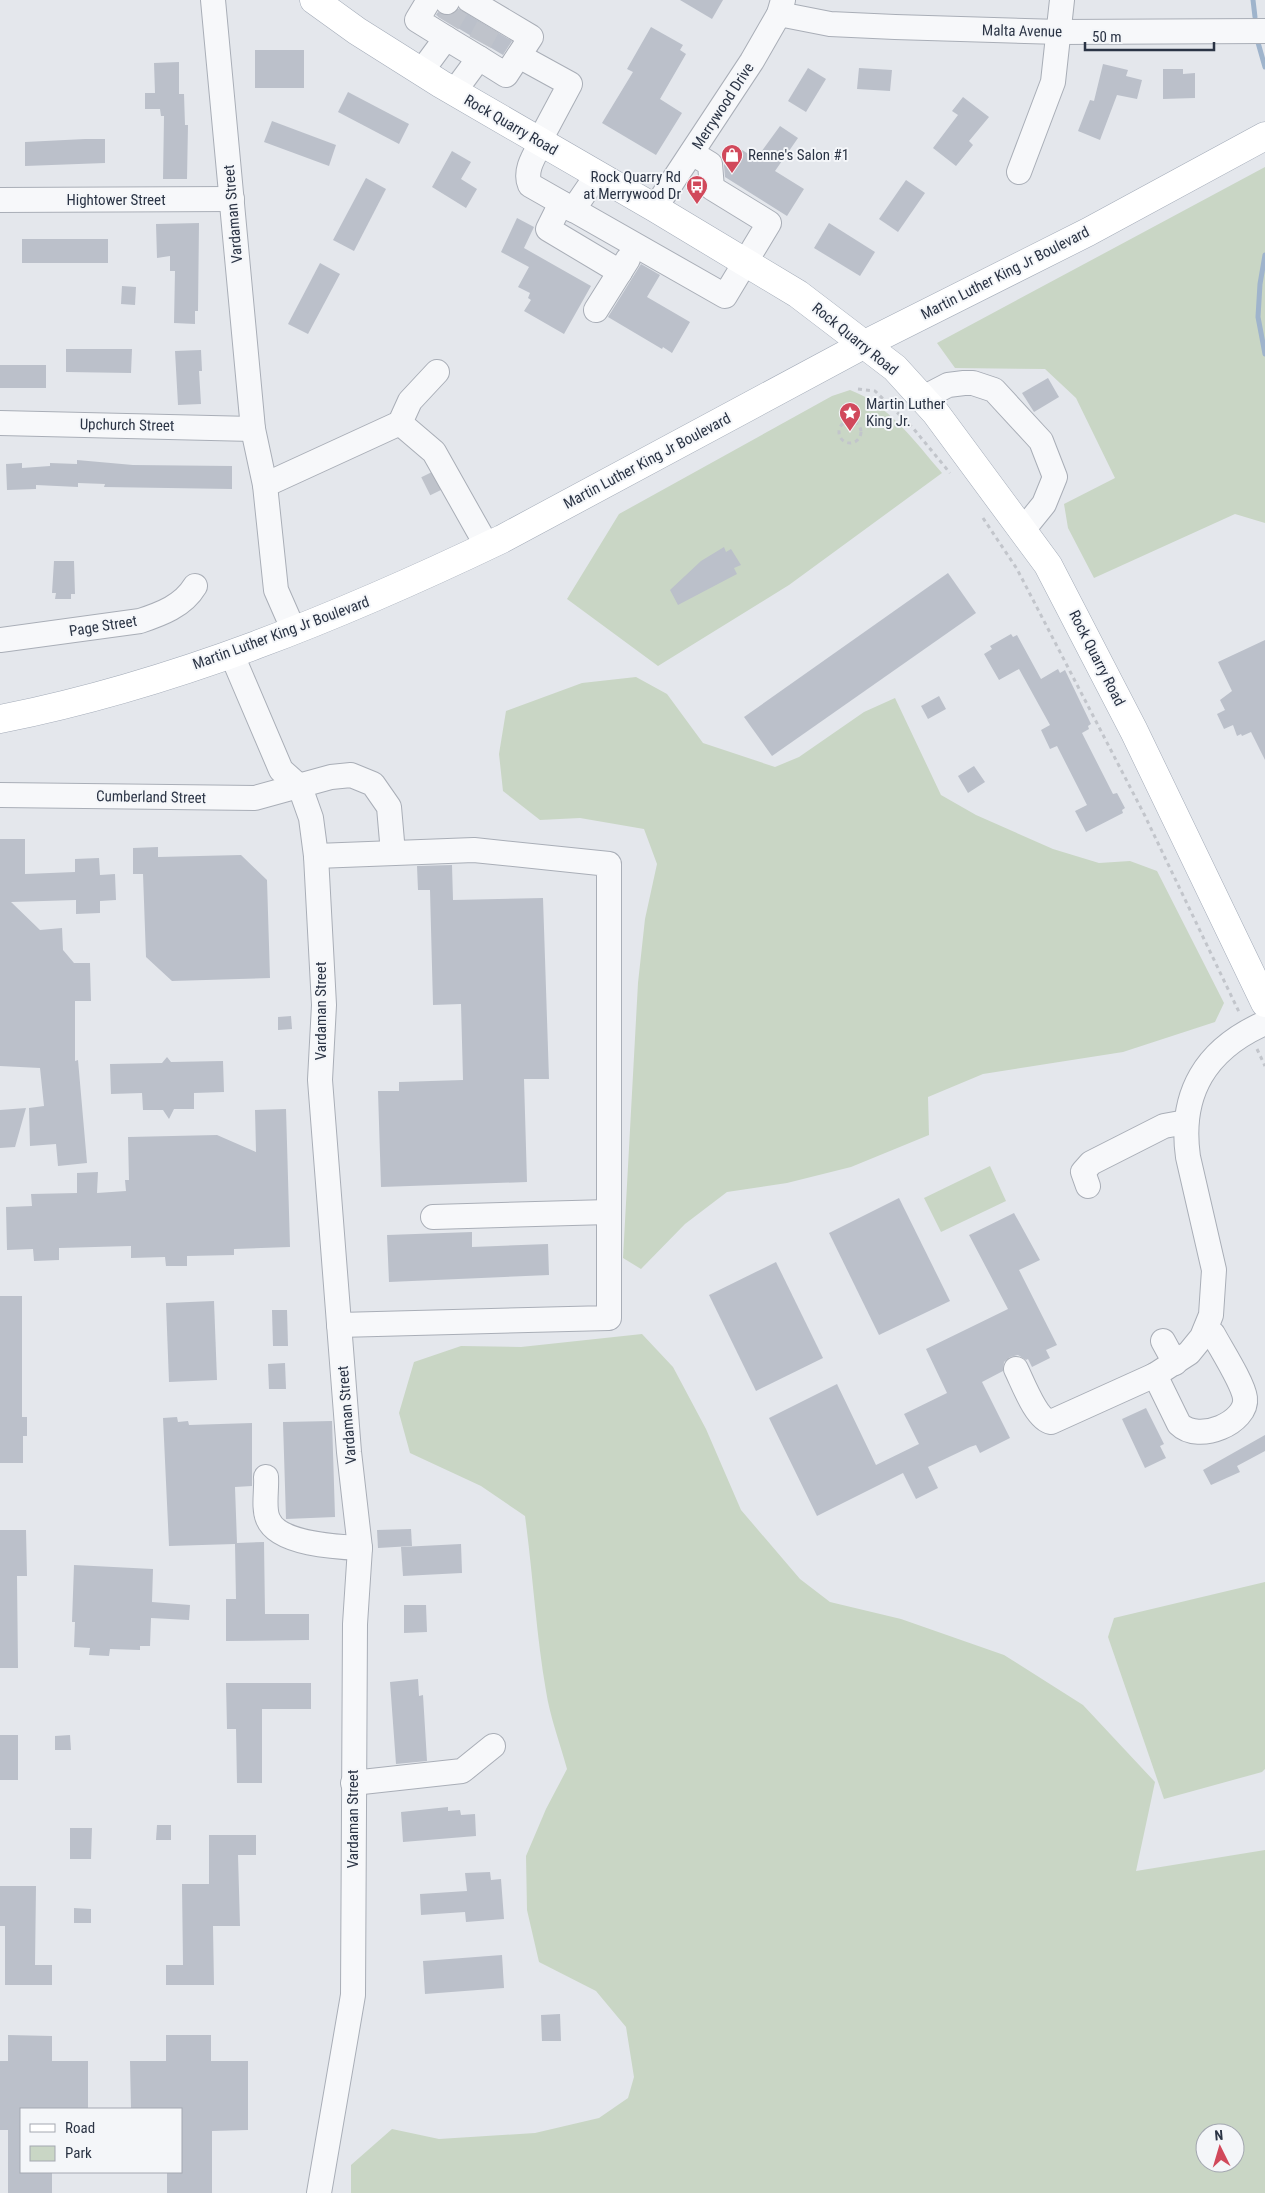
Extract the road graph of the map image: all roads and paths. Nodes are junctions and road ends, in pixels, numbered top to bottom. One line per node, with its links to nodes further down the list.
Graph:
1 (213, 0): 16 (street, Vardaman Street)
2 (314, 0): 9 (main road, Rock Quarry Road)
3 (1062, 0): 7 (street)
4 (781, 7): 7 (street, Malta Avenue); 13 (street, Merrywood Drive)
5 (465, 25): 8 (street); 8 (street); 9 (street); 10 (street)
6 (1265, 31): 7 (street, Malta Avenue)
7 (1060, 32): 14 (street)
8 (519, 56): 12 (street)
9 (421, 72): 10 (main road, Rock Quarry Road)
10 (454, 92): 12 (main road, Rock Quarry Road)
11 (1265, 136): 24 (main road, Martin Luther King Jr Boulevard)
12 (540, 142): 15 (main road, Rock Quarry Road); 18 (street)
13 (692, 153): 19 (street, Merrywood Drive); 21 (street)
14 (1019, 172)
15 (597, 175): 18 (street); 19 (main road, Rock Quarry Road)
16 (232, 199): 17 (street, Hightower Street); 30 (street, Vardaman Street)
17 (0, 200)
18 (567, 207): 20 (street); 22 (street)
19 (655, 208): 21 (main road, Rock Quarry Road)
20 (636, 246): 21 (street); 22 (street)
21 (747, 262): 24 (main road, Rock Quarry Road)
22 (620, 272): 23 (street)
23 (596, 310)
24 (865, 344): 27 (main road, Rock Quarry Road); 36 (main road, Martin Luther King Jr Boulevard)
25 (437, 372): 29 (street)
26 (858, 389): 32 (path)
27 (922, 398): 35 (main road, Rock Quarry Road); 35 (street)
28 (0, 423): 30 (street, Upchurch Street)
29 (400, 423): 33 (street); 36 (street)
30 (253, 429): 33 (street, Vardaman Street)
31 (841, 438): 31 (path)
32 (954, 477)
33 (265, 485): 38 (street, Vardaman Street)
34 (982, 516): 47 (path)
35 (1023, 530): 46 (main road, Rock Quarry Road)
36 (487, 546): 38 (main road, Martin Luther King Jr Boulevard)
37 (195, 586): 39 (street, Page Street)
38 (294, 631): 40 (main road, Martin Luther King Jr Boulevard)
39 (0, 640)
40 (232, 655): 41 (main road, Martin Luther King Jr Boulevard); 42 (street, Vardaman Street)
41 (0, 720)
42 (300, 787): 43 (street, Cumberland Street); 44 (street, Cumberland Street); 45 (street, Vardaman Street)
43 (0, 795)
44 (392, 853): 45 (street); 51 (street)
45 (316, 856): 53 (street, Vardaman Street)
46 (1265, 1003)
47 (1256, 1027): 48 (path); 49 (street)
48 (1265, 1066)
49 (1186, 1122): 50 (street); 54 (street)
50 (1088, 1186)
51 (609, 1212): 52 (street); 53 (street)
52 (433, 1217)
53 (339, 1324): 59 (street, Vardaman Street)
54 (1205, 1330): 57 (street); 57 (street)
55 (1163, 1340): 57 (street)
56 (1016, 1369): 57 (street)
57 (1165, 1369)
58 (266, 1476): 59 (street)
59 (360, 1548): 61 (street, Vardaman Street)
60 (493, 1746): 61 (street)
61 (353, 1783): 62 (street, Vardaman Street)
62 (319, 2193)

